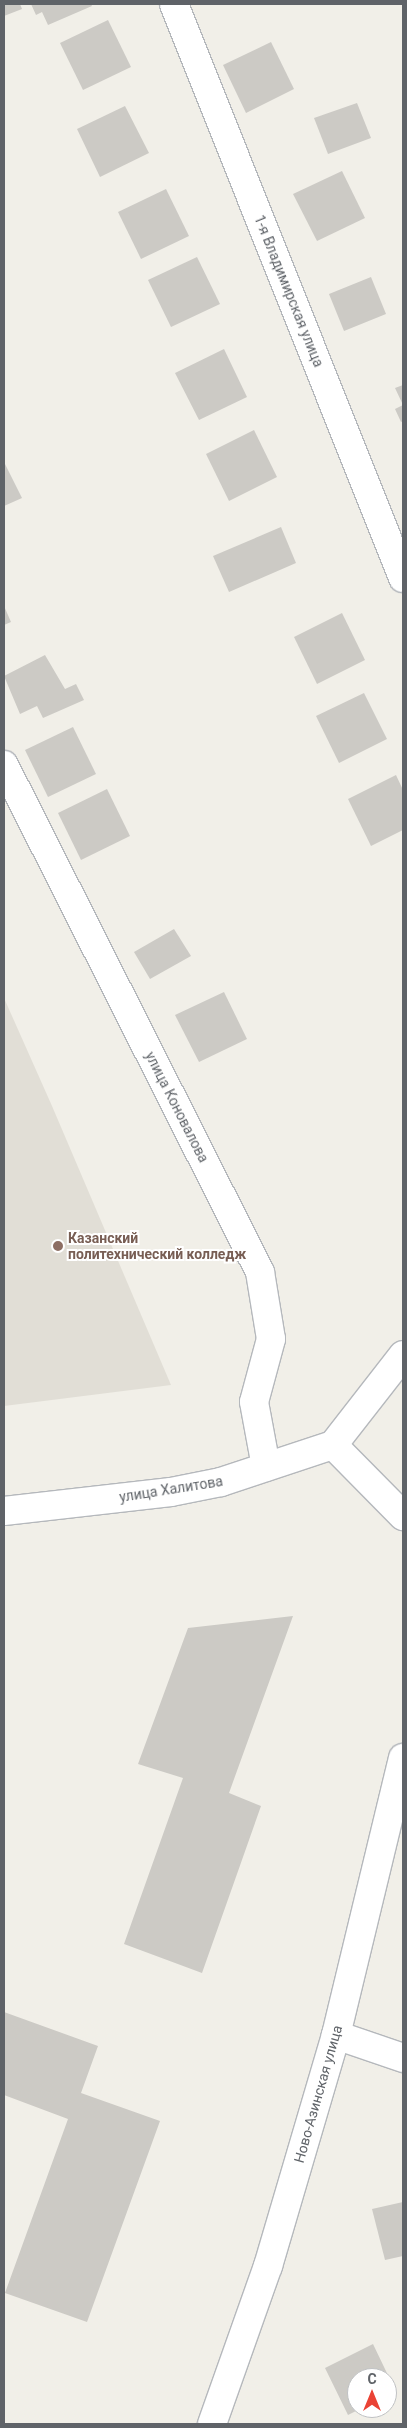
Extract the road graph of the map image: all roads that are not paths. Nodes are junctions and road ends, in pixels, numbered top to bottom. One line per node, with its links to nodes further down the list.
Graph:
1 (174, 4): 2 (street, 1-я Владимирская улица)
2 (403, 578)
3 (4, 765): 6 (street, улица Коновалова)
4 (403, 1355): 5 (street)
5 (333, 1445): 6 (street, улица Халитова); 8 (street)
6 (266, 1468): 7 (street, улица Халитова)
7 (4, 1511)
8 (403, 1516)
9 (403, 1758): 10 (street, Ново-Азинская улица)
10 (336, 2035): 11 (street); 12 (street, Ново-Азинская улица)
11 (403, 2058)
12 (212, 2424)

